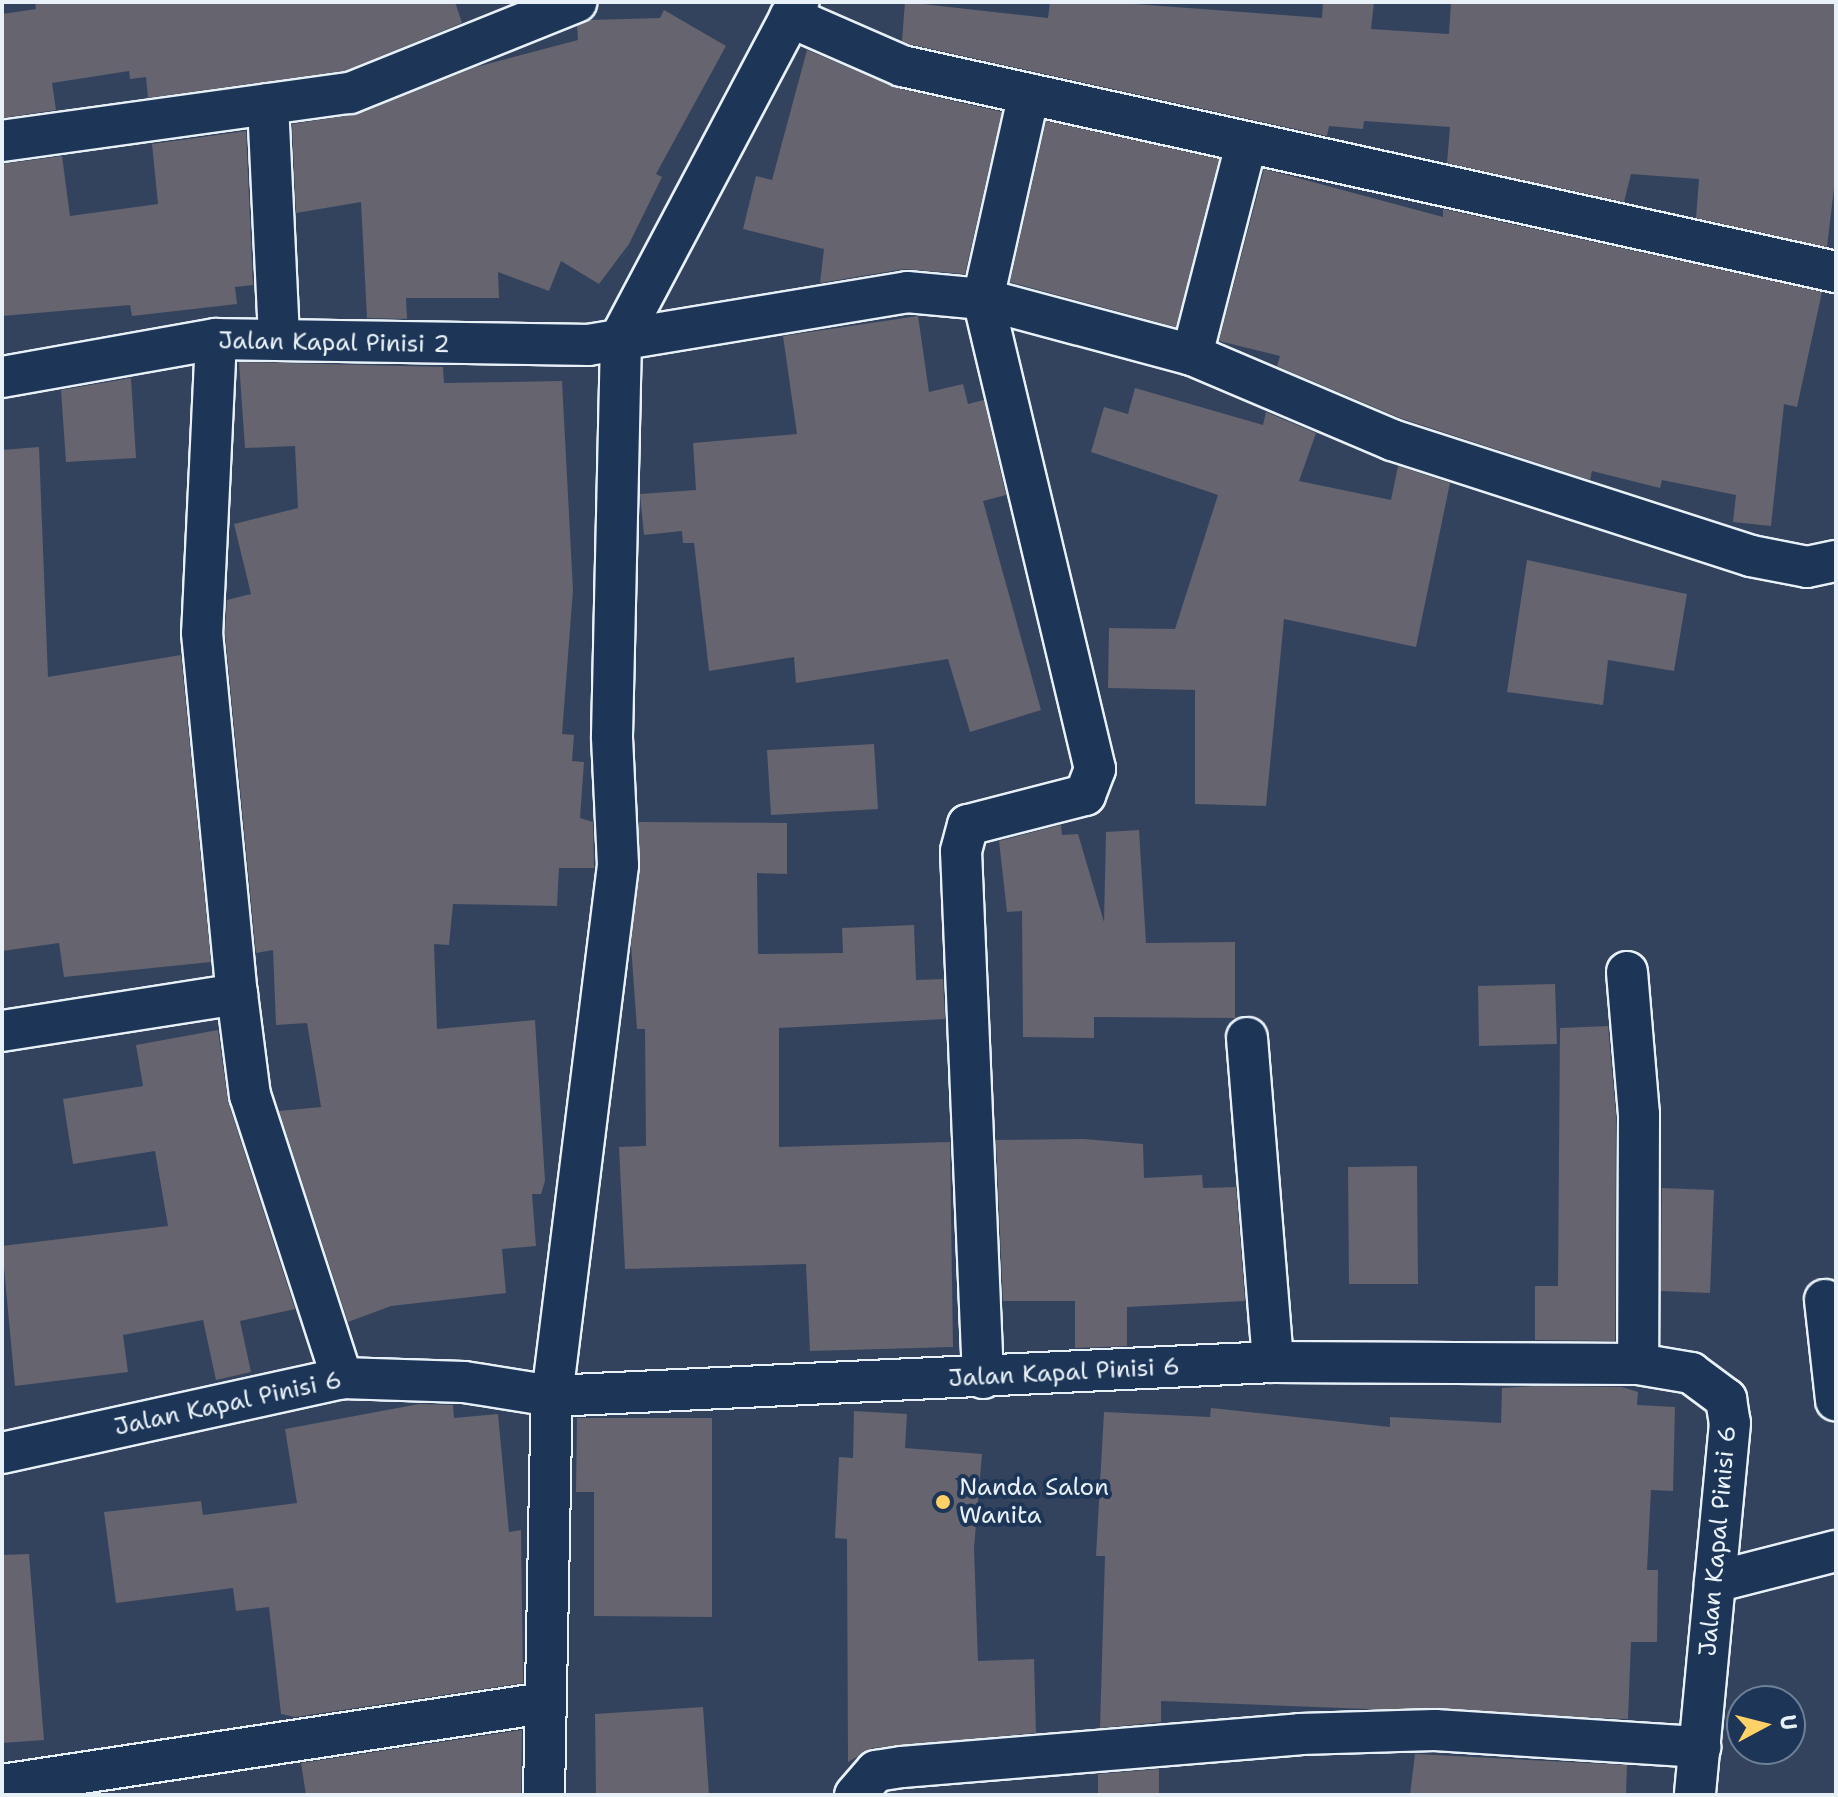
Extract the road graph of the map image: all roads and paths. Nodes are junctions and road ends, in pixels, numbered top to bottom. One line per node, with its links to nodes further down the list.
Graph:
1 (576, 2): 3 (street)
2 (794, 9): 4 (street); 10 (street)
3 (522, 14): 5 (street)
4 (1029, 94): 7 (street); 9 (street)
5 (268, 104): 6 (street); 11 (street)
6 (2, 141)
7 (1246, 145): 8 (street); 13 (street)
8 (1836, 272)
9 (983, 299): 10 (street, Jalan Kapal Pinisi 2); 13 (street, Jalan Kapal Pinisi 2); 24 (street)
10 (621, 337): 11 (street, Jalan Kapal Pinisi 2); 25 (street)
11 (279, 338): 12 (street, Jalan Kapal Pinisi 2)
12 (216, 339): 14 (street, Jalan Kapal Pinisi 2); 17 (street)
13 (1192, 355): 15 (street, Jalan Kapal Pinisi 2)
14 (2, 377)
15 (1836, 561)
16 (1627, 972): 22 (street)
17 (237, 994): 18 (street); 23 (street)
18 (2, 1031)
19 (1247, 1038): 21 (street)
20 (1825, 1300): 26 (street)
21 (1273, 1362): 22 (street, Jalan Kapal Pinisi 6); 24 (street, Jalan Kapal Pinisi 6)
22 (1638, 1364): 29 (street, Jalan Kapal Pinisi 6)
23 (342, 1378): 25 (street, Jalan Kapal Pinisi 6); 27 (street, Jalan Kapal Pinisi 6)
24 (983, 1378): 25 (street, Jalan Kapal Pinisi 6)
25 (552, 1396): 30 (street)
26 (1836, 1400)
27 (2, 1453)
28 (1836, 1551): 29 (street)
29 (1715, 1582): 31 (street, Jalan Kapal Pinisi 6)
30 (544, 1703): 32 (street); 33 (street)
31 (1700, 1747): 34 (street); 35 (street, Jalan Kapal Pinisi 6)
32 (2, 1785)
33 (544, 1795)
34 (855, 1795)
35 (1695, 1795)

